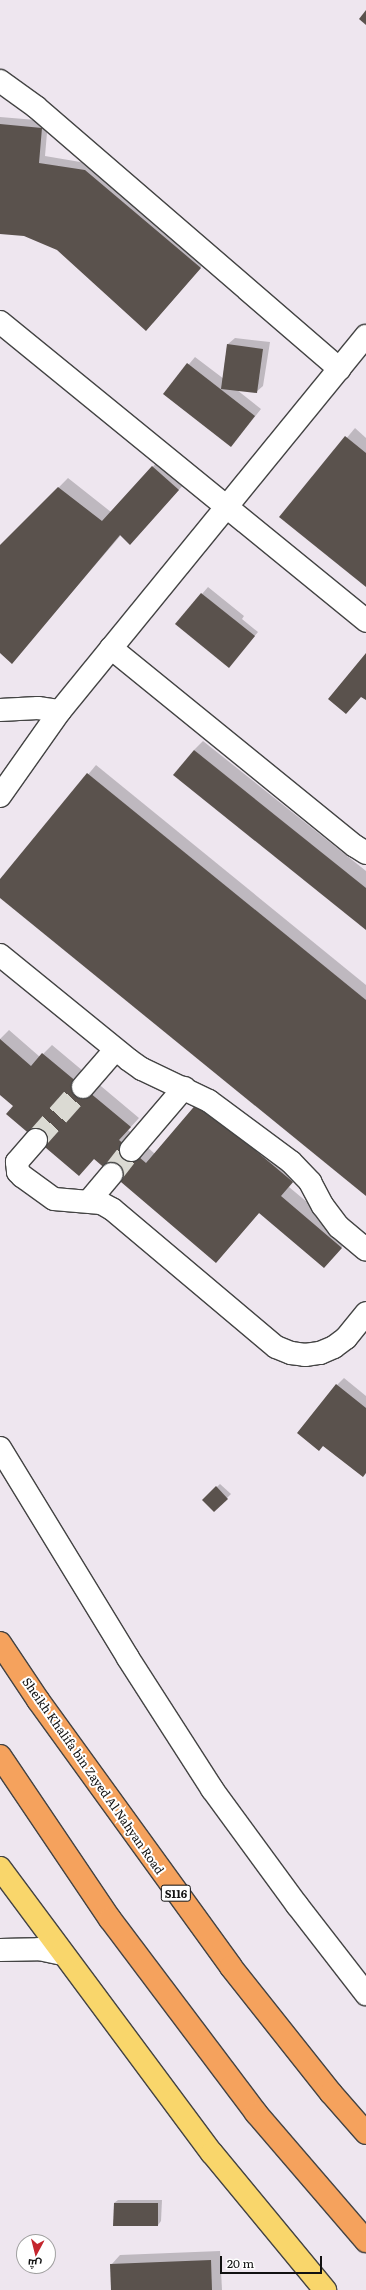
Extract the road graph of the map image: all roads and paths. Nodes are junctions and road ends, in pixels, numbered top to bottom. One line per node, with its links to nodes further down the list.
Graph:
1 (0, 82): 4 (street)
2 (0, 322): 5 (street)
3 (366, 336): 4 (street)
4 (339, 370): 5 (street)
5 (226, 507): 6 (street); 7 (street)
6 (366, 621)
7 (111, 648): 9 (street); 11 (street)
8 (0, 710): 9 (street)
9 (60, 710): 10 (street)
10 (0, 796)
11 (366, 853)
12 (0, 956): 13 (street)
13 (115, 1050): 14 (street); 15 (street)
14 (83, 1087)
15 (184, 1088): 17 (street); 20 (street)
16 (36, 1140): 19 (street)
17 (132, 1150)
18 (112, 1174): 19 (street)
19 (89, 1201): 21 (street)
20 (366, 1250)
21 (366, 1313)
22 (0, 1448): 28 (street)
23 (0, 1643): 29 (highway, Sheikh Khalifa bin Zayed Al Nahyan Road / S116)
24 (0, 1756): 30 (highway)
25 (0, 1868): 27 (main road)
26 (0, 1950): 27 (street)
27 (62, 1954): 31 (main road)
28 (366, 1994)
29 (366, 2133)
30 (366, 2241)
31 (325, 2290)

